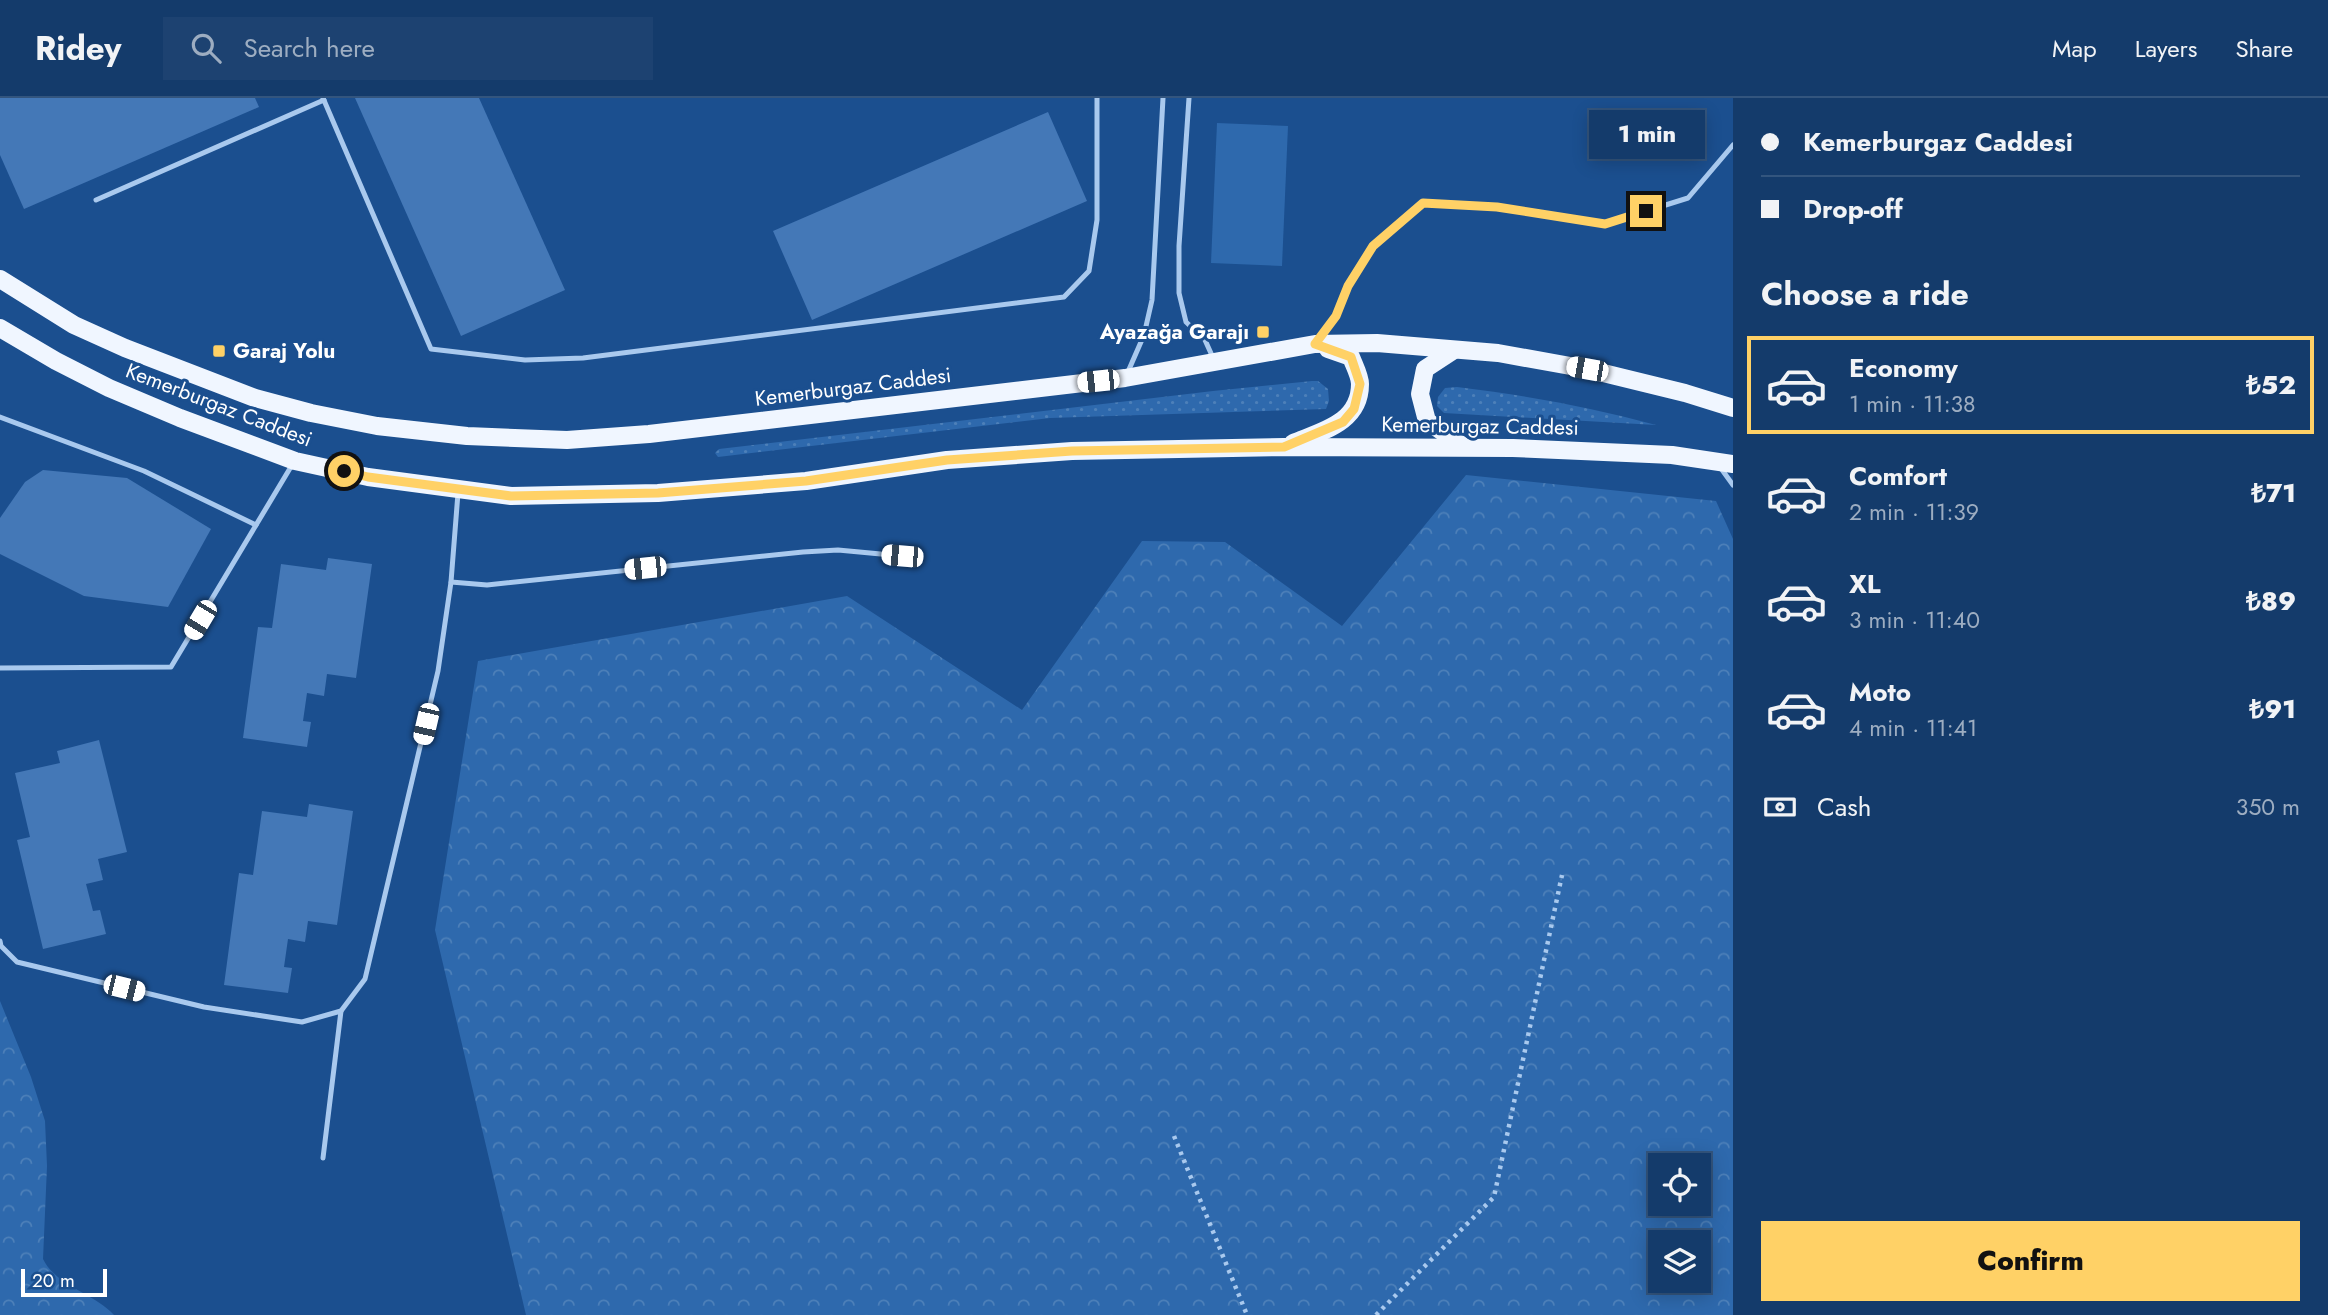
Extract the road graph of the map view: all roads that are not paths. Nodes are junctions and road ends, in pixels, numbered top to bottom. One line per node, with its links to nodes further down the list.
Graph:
1 (1097, 98): 4 (lane)
2 (1163, 98): 12 (lane)
3 (1189, 98): 11 (lane)
4 (324, 99): 6 (lane)
5 (1733, 145): 9 (lane)
6 (96, 200)
7 (0, 279): 12 (main road, Kemerburgaz Caddesi)
8 (0, 328): 17 (main road, Kemerburgaz Caddesi)
9 (1315, 344): 10 (main road, Kemerburgaz Caddesi); 11 (main road, Kemerburgaz Caddesi); 15 (main road)
10 (1454, 350): 13 (main road, Kemerburgaz Caddesi); 16 (main road)
11 (1215, 363): 12 (main road, Kemerburgaz Caddesi)
12 (1125, 378)
13 (1733, 408)
14 (0, 417): 21 (lane)
15 (1284, 447): 16 (main road, Kemerburgaz Caddesi); 20 (main road, Kemerburgaz Caddesi)
16 (1464, 447): 18 (main road, Kemerburgaz Caddesi)
17 (295, 461): 20 (main road, Kemerburgaz Caddesi); 21 (lane)
18 (1724, 463): 19 (lane)
19 (1733, 485)
20 (458, 489): 23 (lane)
21 (256, 525): 24 (lane)
22 (902, 556): 23 (lane)
23 (451, 582): 26 (lane)
24 (0, 668)
25 (0, 941): 26 (lane)
26 (341, 1011): 27 (lane)
27 (323, 1158)

